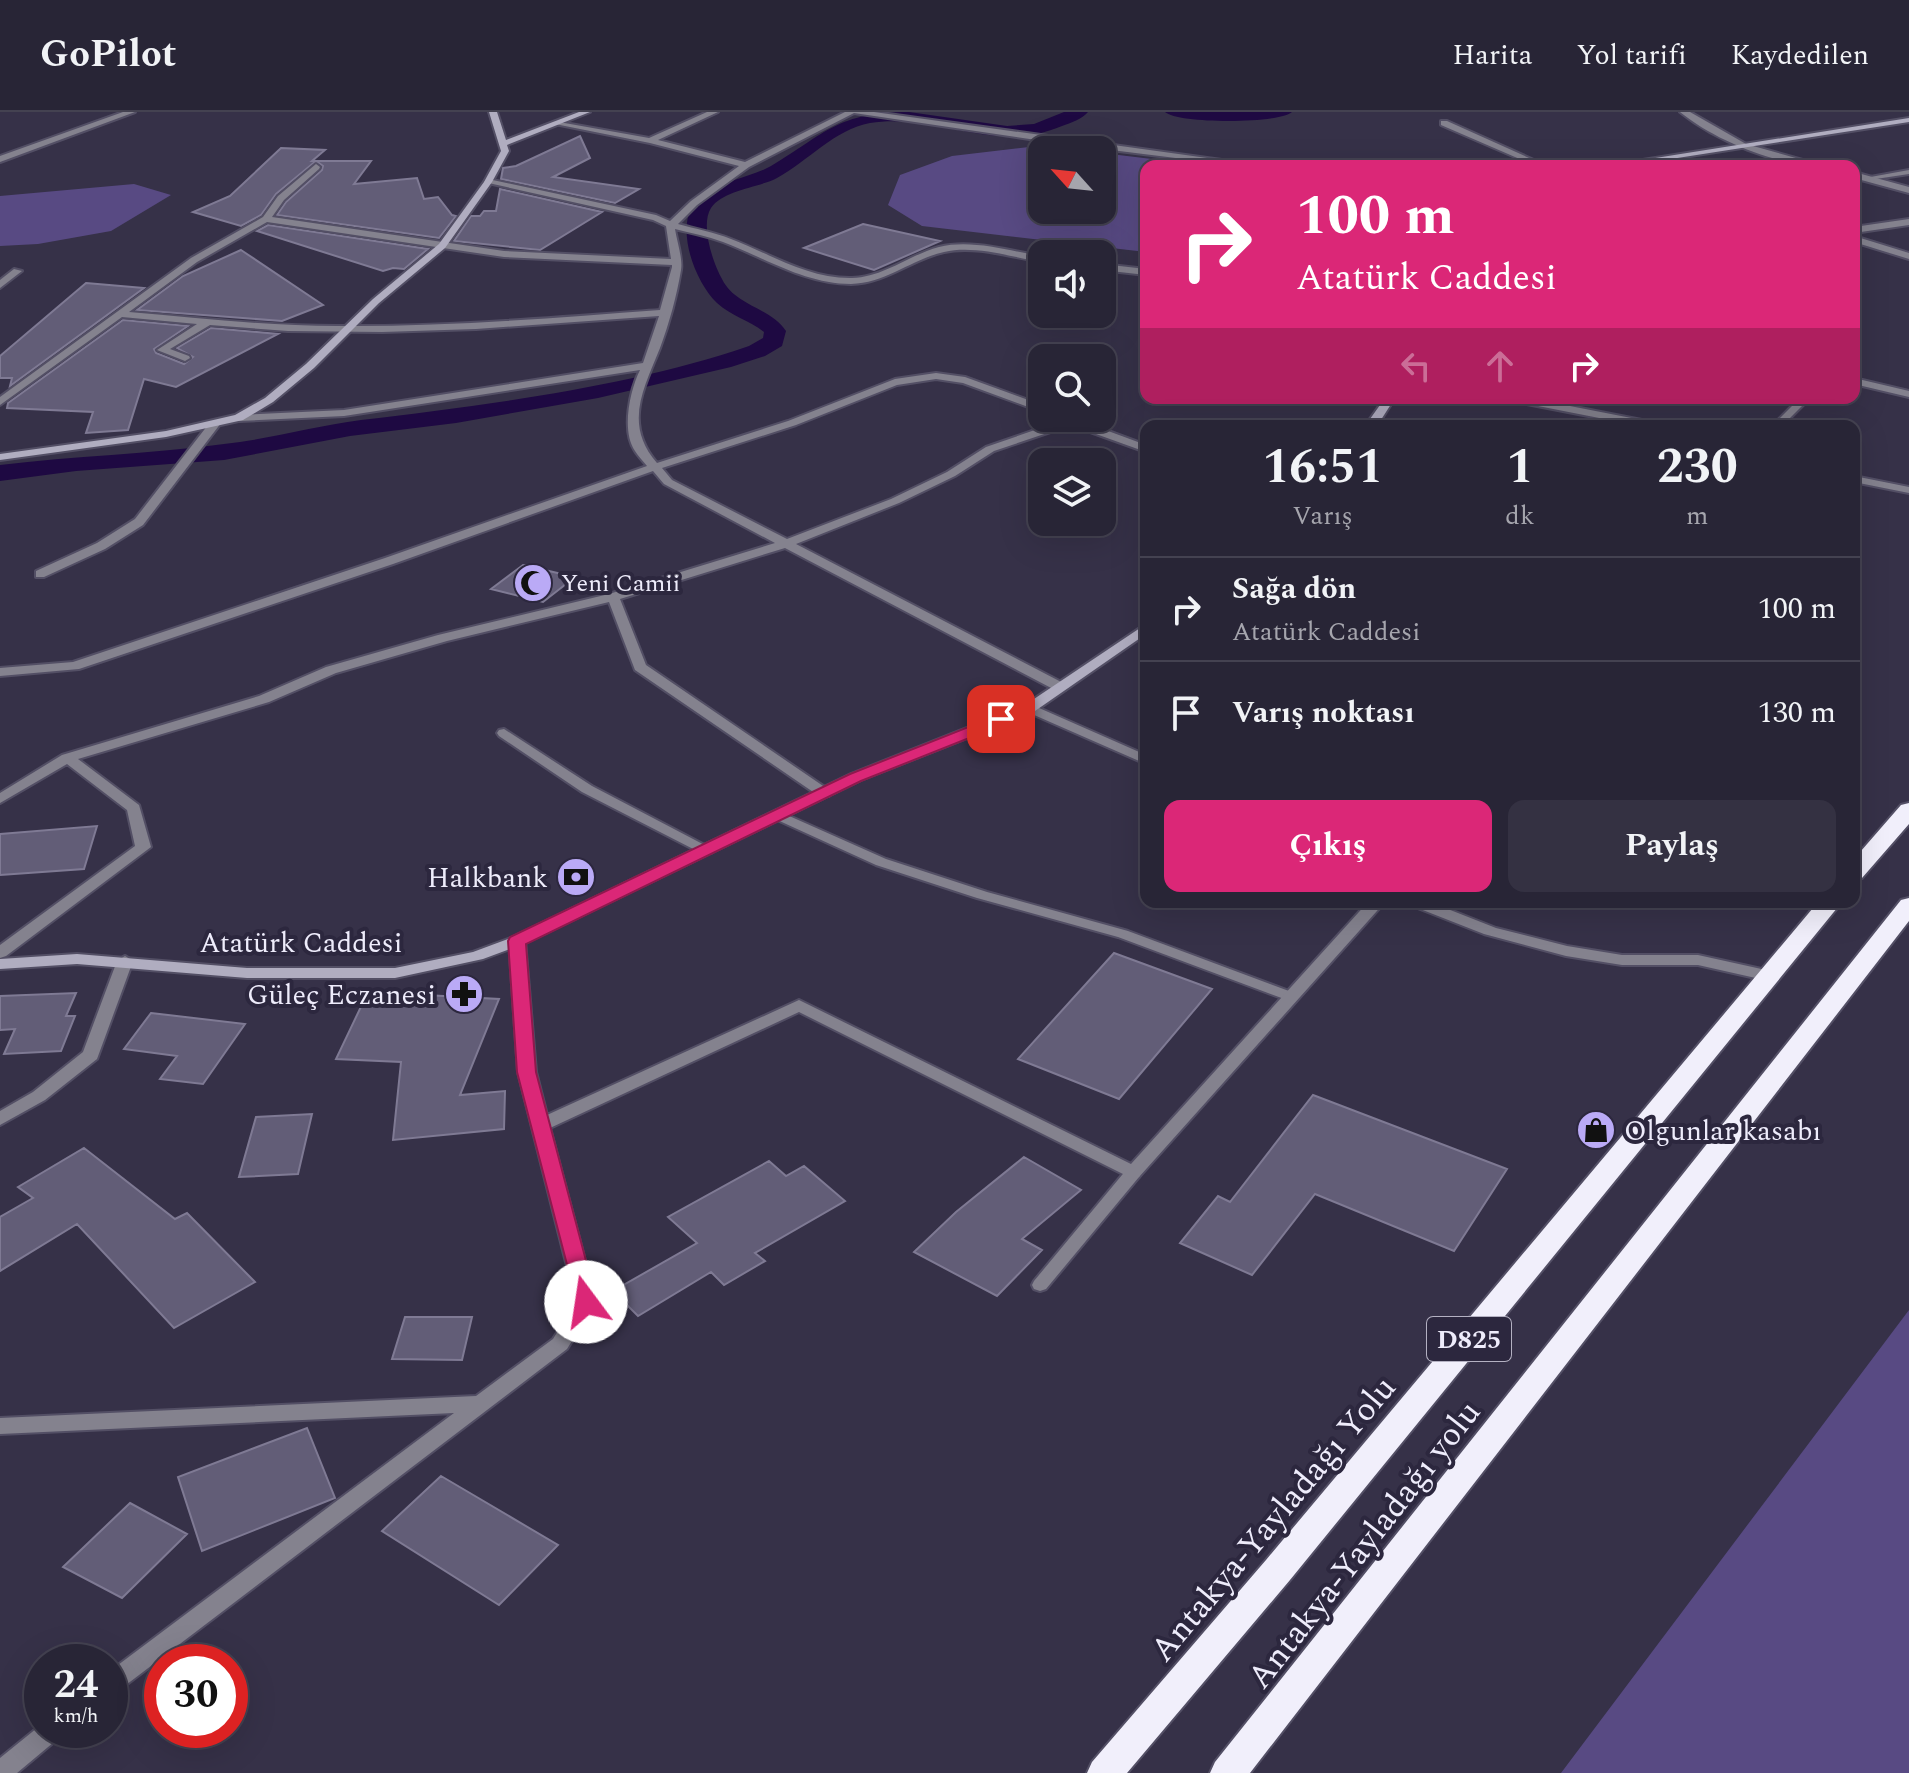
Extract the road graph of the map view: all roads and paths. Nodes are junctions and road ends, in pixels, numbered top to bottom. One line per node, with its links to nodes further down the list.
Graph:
1 (131, 112): 13 (street)
2 (493, 112): 11 (main road)
3 (586, 112): 9 (main road)
4 (714, 112): 10 (street)
5 (854, 112): 14 (street); 18 (street)
6 (1684, 112): 12 (street)
7 (1909, 120): 12 (main road)
8 (1444, 123): 15 (street)
9 (559, 124): 10 (street); 11 (main road)
10 (650, 141): 18 (street)
11 (503, 144): 23 (main road)
12 (1743, 146): 16 (main road); 17 (street)
13 (0, 159)
14 (1215, 160)
15 (1529, 160)
16 (1649, 160)
17 (1797, 160)
18 (746, 165): 27 (street)
19 (316, 167): 25 (street)
20 (1909, 172): 22 (lane)
21 (1860, 176): 22 (street)
22 (1869, 178): 24 (street)
23 (488, 182): 27 (street); 30 (main road)
24 (1909, 190)
25 (266, 219): 30 (street); 39 (street)
26 (1909, 222): 28 (street)
27 (670, 226): 32 (street); 33 (street)
28 (1860, 229)
29 (1860, 241): 31 (street)
30 (442, 246): 33 (street); 41 (main road)
31 (1909, 256)
32 (1028, 257)
33 (678, 262): 38 (street)
34 (1116, 269): 36 (street)
35 (17, 271): 37 (street)
36 (1140, 271)
37 (0, 285)
38 (665, 313): 41 (street); 43 (street)
39 (118, 314): 40 (street); 46 (street)
40 (208, 322): 41 (street); 42 (street)
41 (349, 328): 50 (main road)
42 (185, 358)
43 (645, 369): 50 (street); 58 (street)
44 (1860, 382): 45 (lane)
45 (1909, 394)
46 (0, 402)
47 (1028, 404): 58 (street)
48 (1543, 404): 51 (street)
49 (1799, 404): 52 (lane)
50 (239, 418): 53 (main road)
51 (1626, 420)
52 (1783, 420)
53 (215, 423): 57 (main road); 62 (street)
54 (1035, 432): 61 (street)
55 (1100, 432): 56 (street)
56 (1140, 447)
57 (0, 457)
58 (653, 468): 61 (street); 65 (street)
59 (1860, 480): 60 (street)
60 (1909, 490)
61 (785, 544): 63 (street); 66 (street)
62 (40, 574)
63 (613, 597): 70 (street); 71 (street)
64 (1140, 632): 66 (main road, Atatürk Caddesi)
65 (0, 672)
66 (1060, 687): 67 (main road, Atatürk Caddesi)
67 (1030, 708): 69 (street); 71 (main road, Atatürk Caddesi)
68 (504, 733): 75 (street)
69 (1140, 757)
70 (67, 758): 72 (street); 82 (street)
71 (824, 793): 74 (main road, Atatürk Caddesi)
72 (0, 799)
73 (1909, 810): 76 (highway)
74 (778, 815): 75 (main road, Atatürk Caddesi); 86 (lane)
75 (706, 850): 81 (main road, Atatürk Caddesi)
76 (1860, 866)
77 (1909, 905): 97 (highway, Antakya-Yayladağı yolu / D825)
78 (1372, 908): 86 (street)
79 (1431, 908): 85 (street)
80 (1825, 908): 85 (highway, Antakya-Yayladağı Yolu / D825)
81 (517, 941): 83 (main road, Atatürk Caddesi); 88 (street)
82 (0, 953)
83 (125, 961): 84 (main road, Atatürk Caddesi); 87 (street)
84 (0, 964)
85 (1769, 976): 96 (highway, Antakya-Yayladağı Yolu / D825)
86 (1292, 997): 89 (street)
87 (0, 1119)
88 (541, 1125): 89 (street); 91 (street)
89 (1133, 1173): 90 (lane)
90 (1040, 1285)
91 (481, 1404): 92 (street); 93 (street)
92 (0, 1426)
93 (128, 1670)
94 (30, 1748): 95 (street)
95 (0, 1772)
96 (1105, 1773)
97 (1228, 1773)

